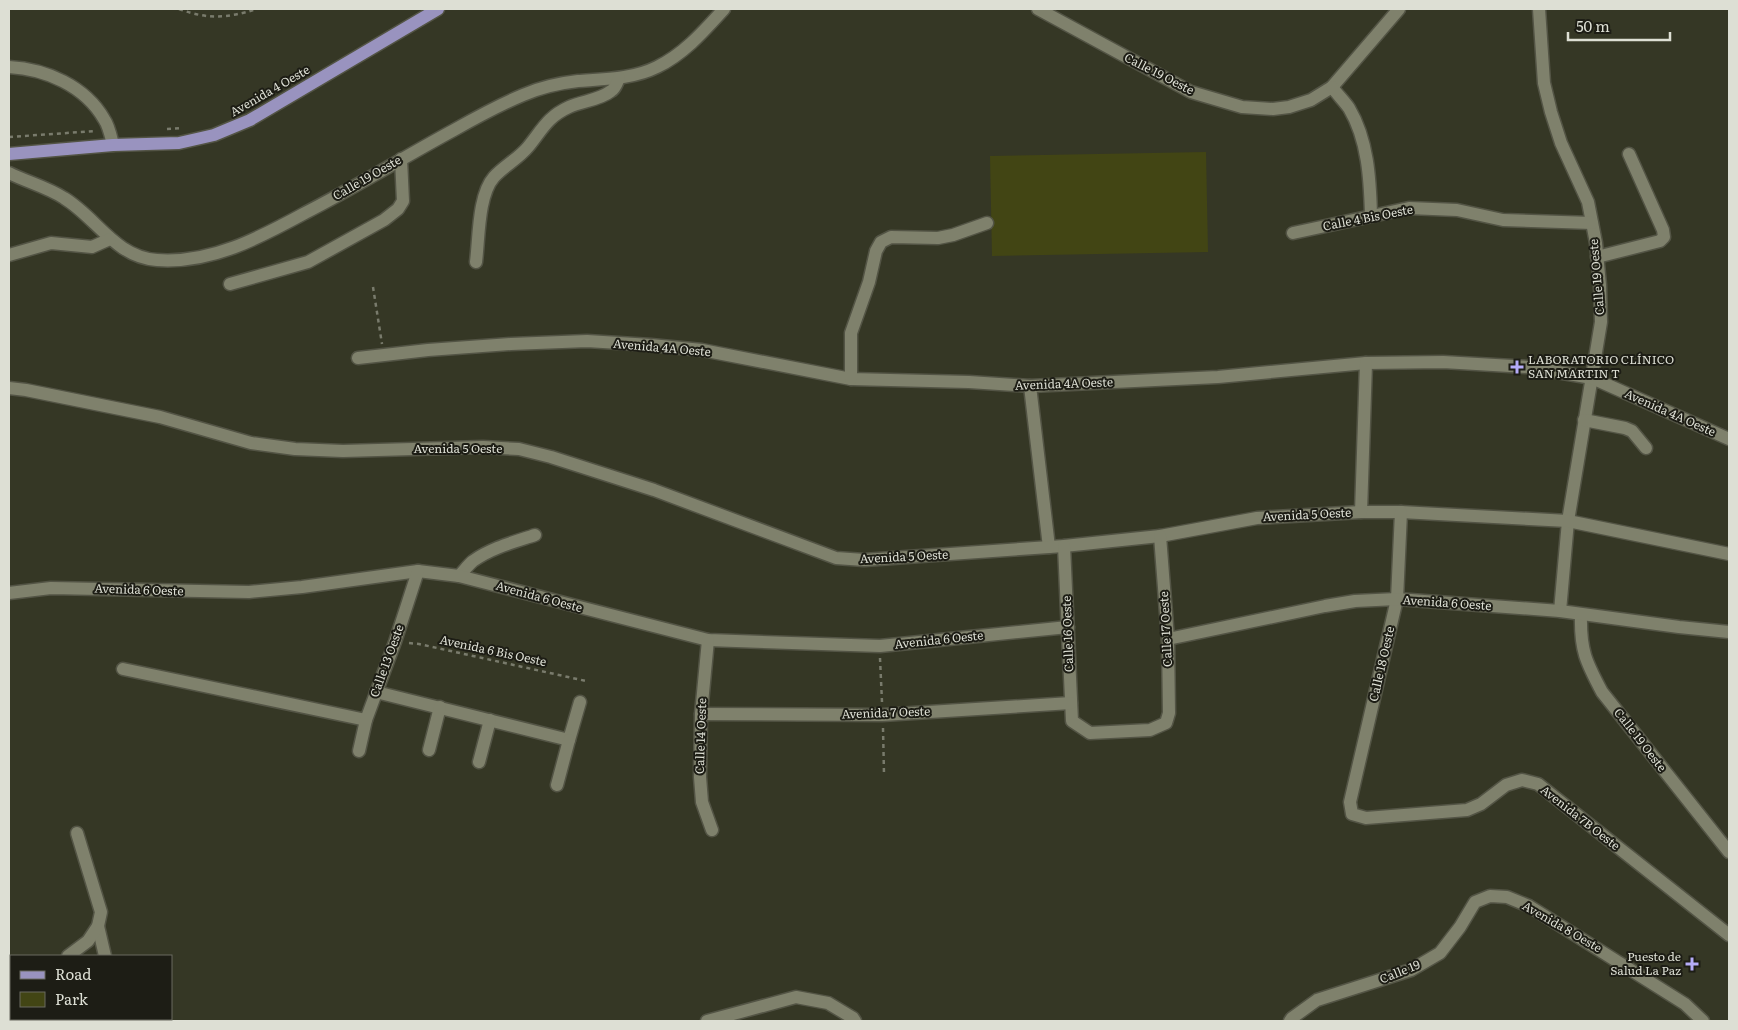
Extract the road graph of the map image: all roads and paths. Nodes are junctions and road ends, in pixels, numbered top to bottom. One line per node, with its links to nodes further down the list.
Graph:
1 (179, 9): 2 (path)
2 (257, 9)
3 (438, 9): 15 (main road, Avenida 4 Oeste)
4 (724, 9): 9 (street, Calle 19 Oeste)
5 (1038, 9): 10 (street, Calle 19 Oeste)
6 (1399, 9): 10 (street, Calle 19 Oeste)
7 (1539, 9): 22 (street, Calle 19 Oeste)
8 (9, 67): 13 (street)
9 (619, 78): 18 (street, Calle 19 Oeste); 27 (street)
10 (1332, 86): 20 (street)
11 (184, 128): 12 (path)
12 (158, 129)
13 (109, 130): 14 (path); 15 (street)
14 (9, 137)
15 (113, 145): 16 (main road, Avenida 4 Oeste)
16 (9, 154)
17 (1629, 154): 26 (street)
18 (401, 159): 24 (street, Calle 19 Oeste); 28 (street)
19 (9, 173): 24 (street, Calle 19 Oeste)
20 (1371, 215): 22 (street, Calle 4 Bis Oeste); 23 (street, Calle 4 Bis Oeste)
21 (987, 223): 34 (street)
22 (1592, 223): 26 (street, Calle 19 Oeste)
23 (1293, 232)
24 (110, 239): 25 (street)
25 (9, 255)
26 (1597, 257): 33 (street, Calle 19 Oeste)
27 (476, 262)
28 (230, 284)
29 (373, 287): 30 (path)
30 (384, 355): 31 (street, Avenida 4A Oeste); 34 (street, Avenida 4A Oeste)
31 (358, 358)
32 (1366, 363): 33 (street, Avenida 4A Oeste); 35 (street, Avenida 4A Oeste); 40 (street)
33 (1592, 378): 37 (street, Calle 19 Oeste); 38 (street, Avenida 4A Oeste)
34 (851, 379): 35 (street, Avenida 4A Oeste)
35 (1030, 386): 46 (street)
36 (9, 388): 46 (street, Avenida 5 Oeste)
37 (1584, 420): 39 (street); 42 (street, Calle 19 Oeste)
38 (1729, 439)
39 (1646, 448)
40 (1361, 512): 41 (street, Avenida 5 Oeste); 44 (street, Avenida 5 Oeste)
41 (1401, 512): 42 (street, Avenida 5 Oeste); 51 (street, Calle 18 Oeste)
42 (1568, 521): 47 (street, Avenida 5 Oeste); 52 (street, Calle 19 Oeste)
43 (535, 535): 49 (street)
44 (1160, 536): 45 (street, Avenida 5 Oeste); 56 (street, Calle 17 Oeste)
45 (1064, 546): 46 (street, Avenida 5 Oeste); 54 (street, Calle 16 Oeste)
46 (1049, 547)
47 (1729, 554)
48 (418, 571): 49 (street, Avenida 6 Oeste); 50 (street, Avenida 6 Oeste); 58 (street, Calle 13 Oeste)
49 (459, 576): 57 (street, Avenida 6 Oeste)
50 (9, 593)
51 (1397, 599): 52 (street, Avenida 6 Oeste); 56 (street, Avenida 6 Oeste); 74 (street, Calle 18 Oeste)
52 (1560, 611): 53 (street, Avenida 6 Oeste)
53 (1581, 615): 55 (street, Avenida 6 Oeste); 77 (street, Calle 19 Oeste)
54 (1068, 627): 57 (street, Avenida 6 Oeste); 63 (street, Calle 16 Oeste)
55 (1729, 632)
56 (1168, 639): 68 (street, Calle 17 Oeste)
57 (708, 640): 65 (street, Calle 14 Oeste)
58 (395, 642): 60 (path, Avenida 6 Bis Oeste); 61 (street, Calle 13 Oeste)
59 (123, 669): 66 (street)
60 (586, 681)
61 (376, 692): 64 (street); 66 (street, Calle 13 Oeste)
62 (580, 702): 69 (street)
63 (1071, 703): 65 (street, Avenida 7 Oeste); 68 (street, Calle 16 Oeste)
64 (440, 707): 67 (street); 70 (street)
65 (701, 714): 75 (street, Calle 14 Oeste)
66 (366, 720): 71 (street, Calle 13 Oeste)
67 (490, 720): 69 (street); 72 (street)
68 (1072, 721)
69 (569, 740): 73 (street)
70 (429, 750)
71 (359, 751)
72 (480, 762)
73 (557, 785)
74 (1352, 814): 80 (street, Avenida 7B Oeste)
75 (712, 830)
76 (77, 834): 79 (street)
77 (1729, 852)
78 (1490, 896): 85 (street, Calle 19); 86 (street, Avenida 8 Oeste)
79 (98, 926): 81 (street); 82 (street)
80 (1729, 935)
81 (69, 955)
82 (105, 955)
83 (707, 1021): 84 (street)
84 (855, 1021)
85 (1290, 1021)
86 (1703, 1021)

